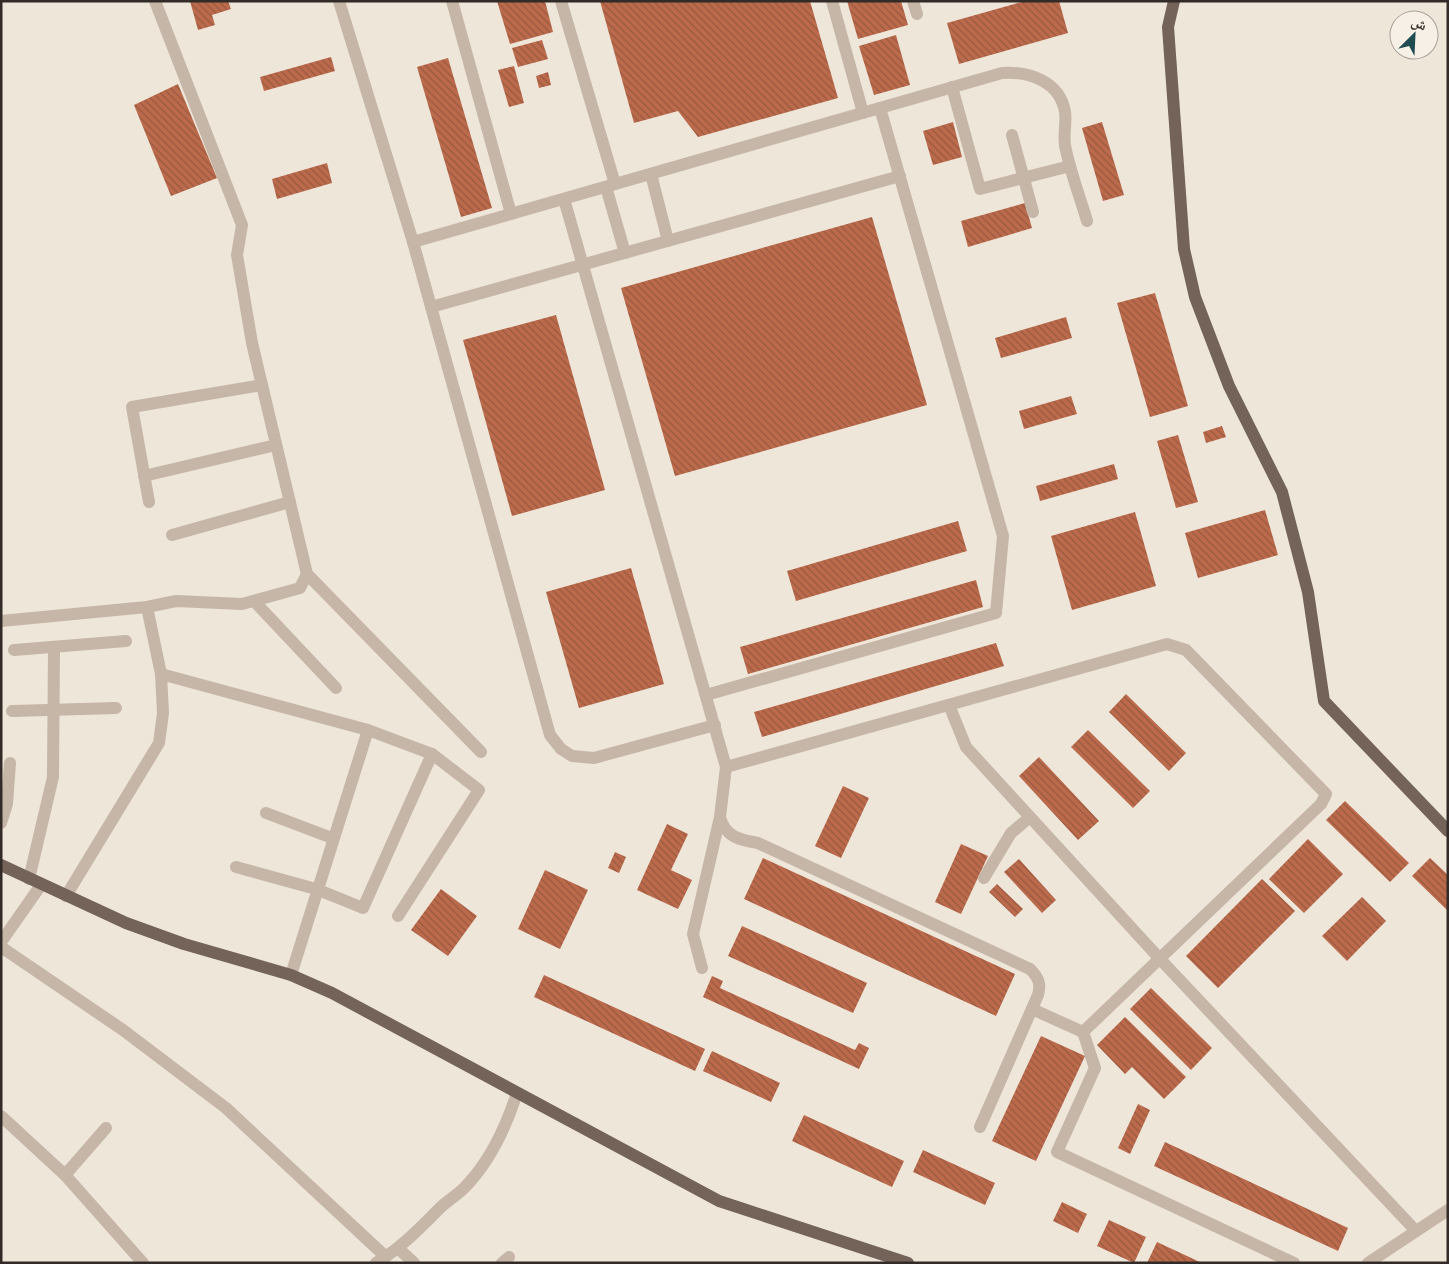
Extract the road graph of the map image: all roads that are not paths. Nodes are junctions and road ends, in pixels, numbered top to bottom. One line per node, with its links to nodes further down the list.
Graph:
1 (155, 1): 27 (street)
2 (339, 1): 23 (street)
3 (452, 1): 20 (street)
4 (561, 1): 17 (street)
5 (832, 1): 11 (street)
6 (913, 1): 8 (street)
7 (1174, 1): 57 (main road)
8 (917, 14)
9 (952, 87): 10 (street); 13 (street); 16 (street)
10 (880, 108): 11 (street); 15 (street)
11 (863, 113): 14 (street)
12 (1012, 135): 16 (street)
13 (1070, 166): 16 (street); 21 (street)
14 (651, 174): 17 (street); 22 (street)
15 (900, 176): 22 (street); 42 (street)
16 (1024, 178): 19 (street)
17 (611, 185): 18 (street); 24 (street)
18 (564, 199): 20 (street); 25 (street)
19 (1033, 212)
20 (511, 214): 23 (street)
21 (1087, 221)
22 (668, 240): 24 (street)
23 (412, 242): 26 (street)
24 (625, 252): 25 (street)
25 (583, 264): 26 (street); 42 (street)
26 (431, 307): 47 (street)
27 (262, 384): 28 (street); 29 (street)
28 (276, 445): 29 (street); 31 (street)
29 (144, 476): 30 (street)
30 (149, 502)
31 (290, 502): 32 (street); 33 (street)
32 (172, 534)
33 (307, 574): 34 (street); 49 (street)
34 (255, 602): 35 (street); 41 (street)
35 (147, 608): 36 (street); 40 (street)
36 (1, 621)
37 (126, 642): 38 (street)
38 (54, 648): 39 (street); 45 (street)
39 (14, 650)
40 (161, 674): 48 (street); 65 (street)
41 (336, 688)
42 (706, 695): 47 (street)
43 (949, 704): 52 (street); 55 (street); 69 (street)
44 (116, 708): 45 (street)
45 (54, 709): 46 (street); 62 (street)
46 (12, 711)
47 (715, 726): 52 (street)
48 (368, 730): 50 (street); 58 (street)
49 (481, 752)
50 (432, 754): 64 (street); 66 (street)
51 (10, 764): 56 (street)
52 (726, 767): 54 (street)
53 (266, 812): 58 (street)
54 (720, 817): 70 (street); 72 (street)
55 (1030, 817): 61 (street); 69 (street)
56 (1, 823)
57 (1448, 831)
58 (332, 838): 64 (street)
59 (1, 865): 62 (main road)
60 (236, 867): 64 (street)
61 (984, 878)
62 (29, 879): 63 (main road)
63 (41, 885): 65 (main road); 67 (street)
64 (316, 889): 71 (street)
65 (66, 896): 71 (main road)
66 (398, 916)
67 (1, 942)
68 (1, 947): 82 (street)
69 (1160, 959): 73 (street); 80 (street)
70 (702, 968)
71 (291, 975): 74 (main road)
72 (1032, 1009): 73 (street); 76 (street)
73 (1083, 1032): 86 (street)
74 (517, 1094): 81 (street); 85 (main road)
75 (1, 1116): 78 (street)
76 (980, 1127)
77 (106, 1128): 78 (street)
78 (65, 1176): 83 (street)
79 (1448, 1210): 80 (street)
80 (1416, 1231): 87 (street)
81 (399, 1249): 82 (street); 84 (street)
82 (381, 1260)
83 (143, 1263)
84 (414, 1263)
85 (908, 1263)
86 (1294, 1263)
87 (1368, 1263)

